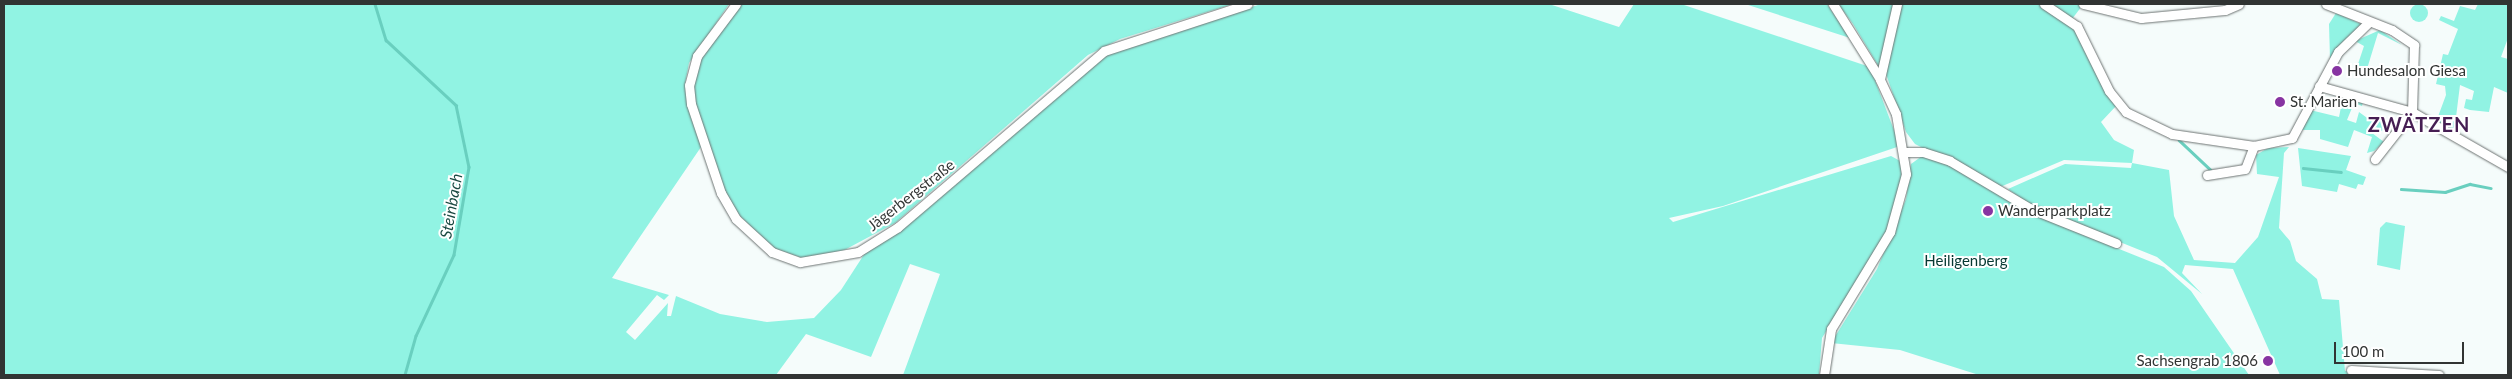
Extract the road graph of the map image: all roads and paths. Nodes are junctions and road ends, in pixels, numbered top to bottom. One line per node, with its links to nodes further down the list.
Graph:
1 (736, 4): 2 (street, Jägerbergstraße)
2 (1248, 4)
3 (1832, 4): 10 (street)
4 (1898, 4): 10 (street)
5 (2044, 4): 13 (street)
6 (2083, 4): 7 (street)
7 (2239, 4)
8 (2326, 4): 9 (street)
9 (2368, 23): 11 (street); 12 (street)
10 (1880, 79): 14 (street)
11 (2319, 86): 12 (street); 13 (street)
12 (2412, 112): 15 (street); 16 (street)
13 (2254, 146): 17 (street)
14 (1905, 152): 18 (street); 20 (street)
15 (2375, 159)
16 (2508, 167)
17 (2206, 174)
18 (2116, 244)
19 (2351, 370): 21 (street)
20 (1824, 375)
21 (2439, 375)

